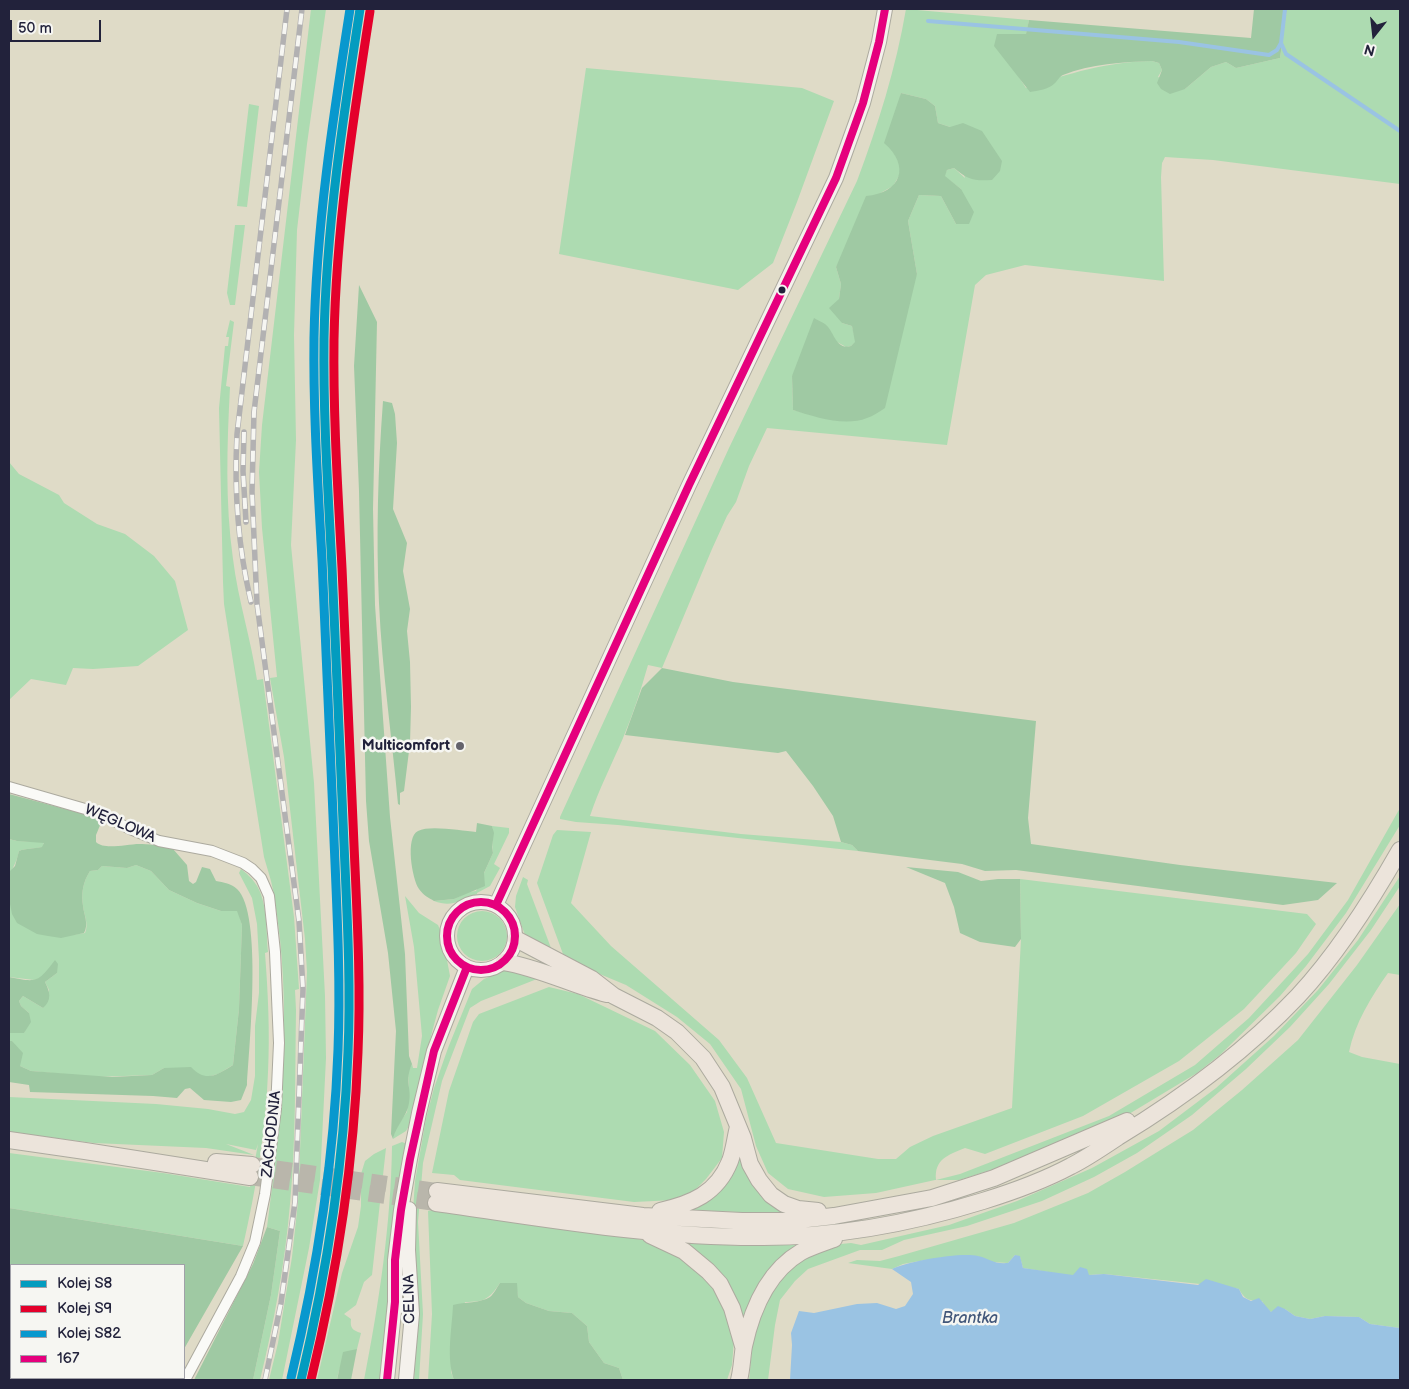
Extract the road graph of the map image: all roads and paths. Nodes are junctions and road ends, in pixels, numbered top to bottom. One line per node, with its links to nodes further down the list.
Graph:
1 (885, 9): 5 (street)
2 (9, 787): 4 (street, WĘGLOWA)
3 (1400, 850): 10 (main road)
4 (257, 874): 20 (street, ZACHODNIA)
5 (496, 905): 6 (street); 8 (street)
6 (516, 939): 7 (street); 9 (main road)
7 (504, 962): 8 (street); 9 (main road)
8 (467, 967): 13 (street, CELNA)
9 (614, 996): 11 (main road)
10 (1186, 1094): 16 (main road); 18 (main road)
11 (738, 1127): 16 (main road); 17 (main road)
12 (9, 1140): 14 (main road)
13 (410, 1159): 21 (street, CELNA); 22 (street, CELNA)
14 (251, 1171)
15 (436, 1197): 17 (main road)
16 (856, 1213): 17 (main road)
17 (642, 1223): 18 (main road); 19 (main road)
18 (855, 1231): 19 (main road)
19 (743, 1349): 23 (main road)
20 (186, 1380)
21 (387, 1380)
22 (406, 1380)
23 (739, 1380)

